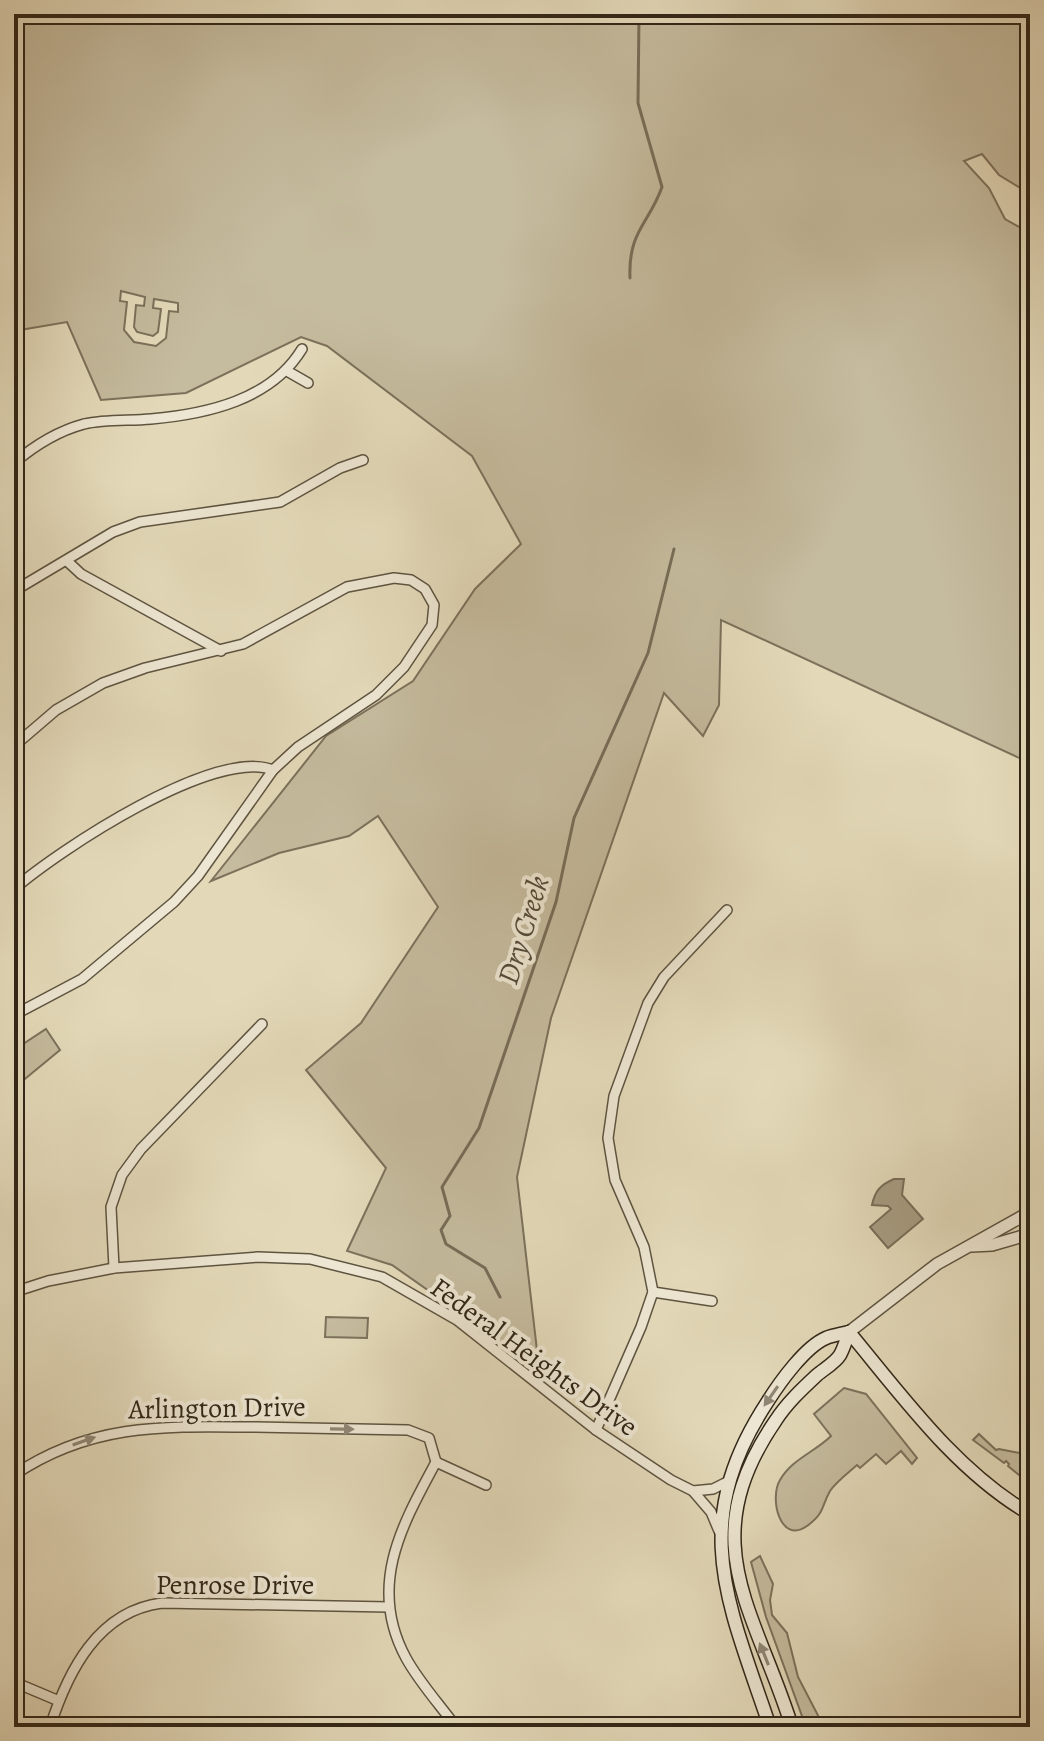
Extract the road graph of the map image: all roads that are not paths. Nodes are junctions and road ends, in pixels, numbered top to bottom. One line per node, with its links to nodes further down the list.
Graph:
1 (302, 349): 2 (street)
2 (287, 371): 3 (street); 5 (street)
3 (308, 383)
4 (363, 460): 6 (street)
5 (14, 463)
6 (67, 561): 7 (street); 8 (street)
7 (14, 591)
8 (221, 651): 9 (street); 10 (street)
9 (14, 746)
10 (273, 770): 11 (street); 13 (street)
11 (14, 889)
12 (727, 910): 20 (street)
13 (14, 1015)
14 (262, 1024): 18 (street)
15 (1030, 1212): 17 (street)
16 (1030, 1234): 17 (street)
17 (972, 1246): 22 (street)
18 (114, 1268): 19 (street, Federal Heights Drive); 23 (street, Federal Heights Drive)
19 (14, 1292)
20 (653, 1292): 21 (street); 23 (street)
21 (712, 1301)
22 (849, 1332): 26 (main road, one-way to 26); 29 (main road); 37 (main road, one-way to 22)
23 (596, 1430): 28 (street, Federal Heights Drive)
24 (436, 1462): 25 (street, Arlington Drive, one-way to 24); 27 (street); 31 (street)
25 (14, 1475)
26 (729, 1481): 28 (street); 30 (main road)
27 (486, 1485)
28 (693, 1491): 30 (street, Federal Heights Drive)
29 (1030, 1514)
30 (720, 1534): 36 (main road)
31 (389, 1607): 33 (street, Penrose Drive); 35 (street)
32 (14, 1682): 33 (street)
33 (59, 1701): 34 (street, Penrose Drive)
34 (50, 1727)
35 (456, 1727)
36 (770, 1727)
37 (792, 1727)

